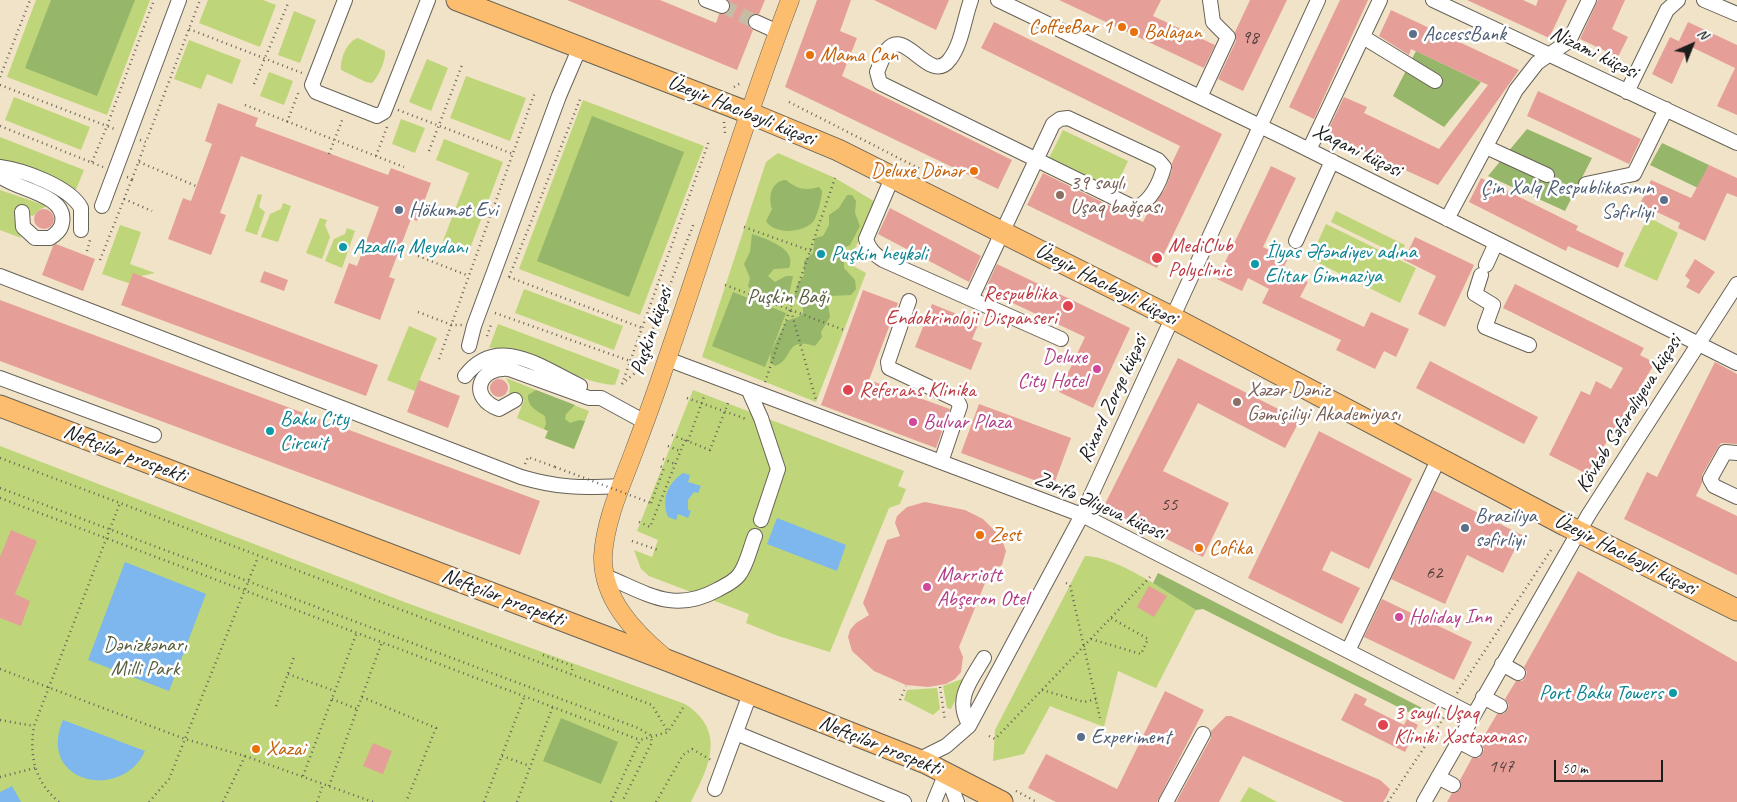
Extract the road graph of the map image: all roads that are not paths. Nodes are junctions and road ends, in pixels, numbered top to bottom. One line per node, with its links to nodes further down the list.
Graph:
1 (179, 0): 39 (street)
2 (345, 0): 3 (street)
3 (428, 0)
4 (457, 0): 21 (highway, Üzeyir Hacıbəyli küçəsi)
5 (706, 0): 16 (street)
6 (790, 0): 19 (main road, Puşkin küçəsi)
7 (971, 0): 32 (street)
8 (998, 0): 25 (street, Xaqani küçəsi)
9 (1210, 0): 25 (street)
10 (1318, 0): 28 (street, Rixard Zorge küçəsi)
11 (1380, 0): 20 (street)
12 (1433, 0): 22 (street, Nizami küçəsi)
13 (1589, 0): 22 (street)
14 (1678, 0): 24 (street)
15 (1704, 0): 17 (street)
16 (722, 6)
17 (1737, 14)
18 (756, 22): 19 (street)
19 (778, 32): 27 (main road, Puşkin küçəsi)
20 (1362, 37): 23 (street); 31 (street)
21 (580, 47): 27 (highway, Üzeyir Hacıbəyli küçəsi); 53 (street)
22 (1550, 54): 24 (street, Nizami küçəsi); 30 (street)
23 (1435, 81)
24 (1627, 92): 26 (street, Nizami küçəsi)
25 (1200, 97): 28 (street, Xaqani küçəsi)
26 (1666, 109): 29 (street, Nizami küçəsi); 38 (street)
27 (749, 113): 37 (highway, Üzeyir Hacıbəyli küçəsi); 55 (main road, Puşkin küçəsi)
28 (1260, 126): 31 (street, Xaqani küçəsi); 50 (street, Rixard Zorge küçəsi)
29 (1737, 143)
30 (1486, 147): 35 (street); 41 (street)
31 (1309, 150): 33 (street, Xaqani küçəsi)
32 (1037, 161): 32 (street); 43 (street)
33 (1332, 161): 41 (street, Xaqani küçəsi); 44 (street)
34 (0, 167): 42 (street)
35 (1547, 175)
36 (0, 176): 40 (street)
37 (892, 178): 43 (highway, Üzeyir Hacıbəyli küçəsi); 48 (street)
38 (1586, 184)
39 (102, 206)
40 (22, 212)
41 (1447, 218): 45 (street, Xaqani küçəsi)
42 (81, 230)
43 (1002, 232): 48 (street); 50 (highway, Üzeyir Hacıbəyli küçəsi)
44 (1296, 241)
45 (1496, 243): 52 (street, Xaqani küçəsi); 54 (street)
46 (0, 276): 68 (street)
47 (1737, 284): 52 (street, Kövkəb Səfərəliyeva küçəsi)
48 (971, 299): 51 (street)
49 (909, 301): 67 (street)
50 (1173, 318): 66 (highway, Üzeyir Hacıbəyli küçəsi); 70 (street, Rixard Zorge küçəsi)
51 (1061, 339)
52 (1698, 342): 56 (street, Xaqani küçəsi); 72 (street, Kövkəb Səfərəliyeva küçəsi)
53 (469, 346)
54 (1529, 346)
55 (667, 359): 59 (street, Zərifə Əliyeva küçəsi); 63 (main road, Puşkin küçəsi)
56 (1737, 363)
57 (465, 376): 60 (street)
58 (0, 378): 64 (street)
59 (750, 391): 67 (street, Zərifə Əliyeva küçəsi); 71 (street)
60 (601, 398): 61 (street); 63 (street)
61 (515, 400)
62 (0, 406): 78 (highway, Neftçilər prospekti)
63 (645, 422): 68 (main road, Puşkin küçəsi)
64 (154, 436)
65 (1737, 453): 69 (street)
66 (1439, 458): 72 (highway, Üzeyir Hacıbəyli küçəsi); 76 (street)
67 (941, 462): 70 (street, Zərifə Əliyeva küçəsi)
68 (620, 486): 74 (main road, Puşkin küçəsi)
69 (1737, 497)
70 (1082, 514): 76 (street, Zərifə Əliyeva küçəsi); 85 (street, Rixard Zorge küçəsi)
71 (761, 520)
72 (1579, 531): 75 (highway, Üzeyir Hacıbəyli küçəsi); 79 (street, Kövkəb Səfərəliyeva küçəsi)
73 (755, 536): 74 (street)
74 (605, 576): 78 (main road, Puşkin küçəsi)
75 (1737, 610)
76 (1348, 651): 84 (street, Zərifə Əliyeva küçəsi)
77 (984, 658): 85 (street)
78 (669, 661): 81 (highway, Neftçilər prospekti)
79 (1502, 664): 80 (street); 82 (street, Kövkəb Səfərəliyeva küçəsi)
80 (1518, 673)
81 (750, 694): 86 (street); 90 (highway, Neftçilər prospekti)
82 (1483, 697): 83 (street); 84 (street, Kövkəb Səfərəliyeva küçəsi)
83 (1500, 706)
84 (1473, 715): 88 (street, Kövkəb Səfərəliyeva küçəsi)
85 (969, 724): 90 (street, Rixard Zorge küçəsi)
86 (736, 733): 94 (street); 95 (street)
87 (1203, 734): 100 (street)
88 (1458, 741): 89 (street); 92 (street, Kövkəb Səfərəliyeva küçəsi)
89 (1476, 750)
90 (918, 760): 91 (highway, Neftçilər prospekti)
91 (946, 773): 96 (street); 97 (street); 98 (street); 99 (highway, Neftçilər prospekti)
92 (1438, 777): 93 (street); 101 (street, Kövkəb Səfərəliyeva küçəsi)
93 (1453, 786)
94 (715, 789)
95 (904, 802)
96 (934, 802)
97 (950, 802)
98 (957, 802)
99 (1002, 802)
100 (1166, 802)
101 (1424, 802)

